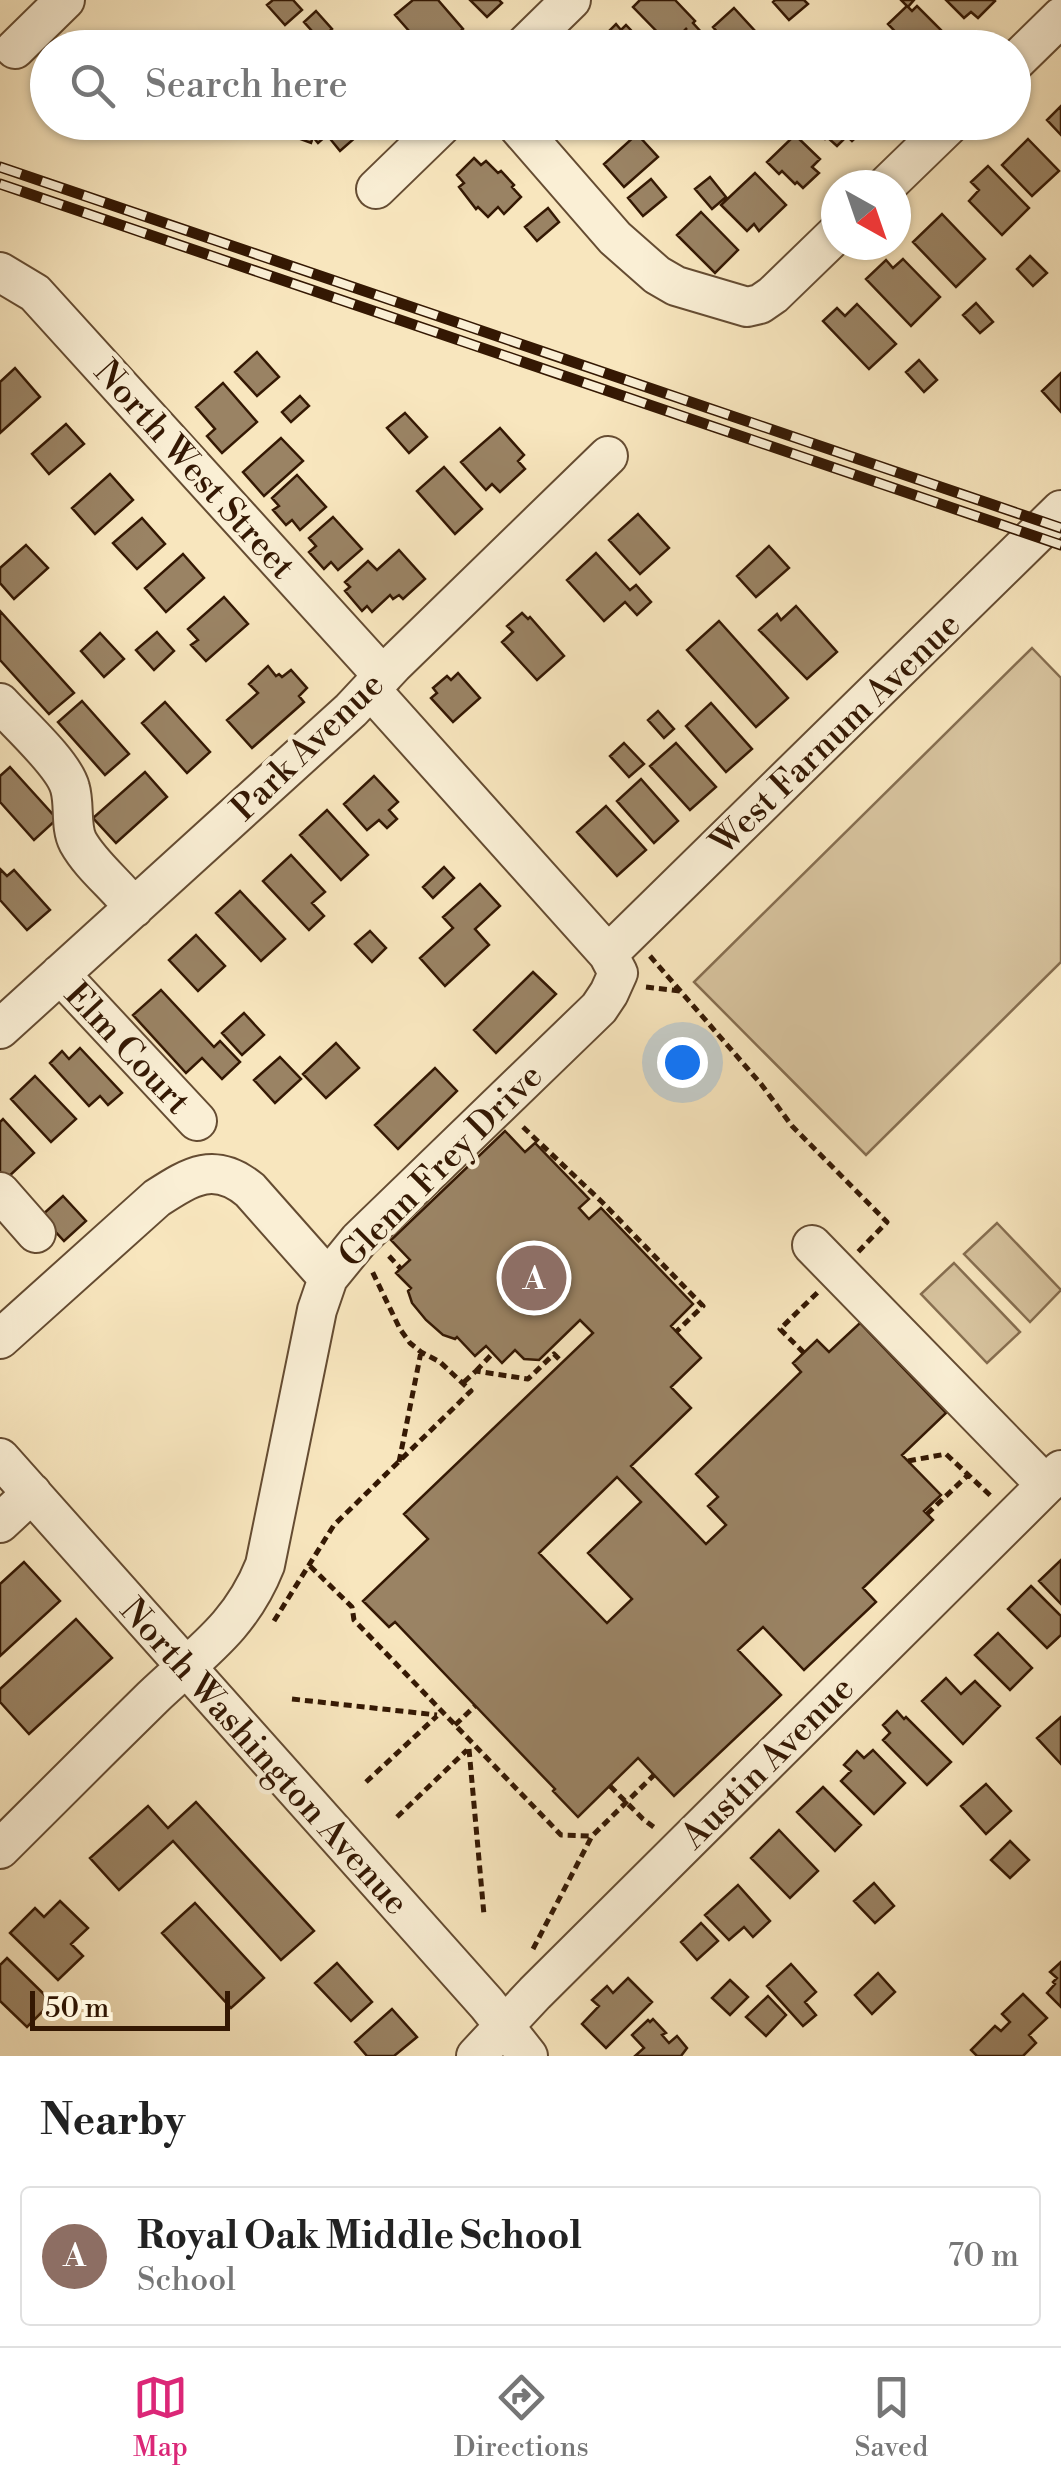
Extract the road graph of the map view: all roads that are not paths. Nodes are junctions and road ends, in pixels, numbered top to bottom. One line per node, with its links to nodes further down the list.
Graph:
1 (65, 0): 4 (street)
2 (571, 0): 5 (street)
3 (1061, 17): 7 (street)
4 (34, 30)
5 (540, 30)
6 (30, 34): 8 (street)
7 (1031, 46)
8 (15, 48)
9 (426, 140): 13 (street)
10 (530, 140): 14 (street)
11 (933, 140): 12 (street)
12 (902, 170)
13 (376, 189)
14 (821, 249)
15 (0, 272): 18 (street, North West Street)
16 (608, 456): 18 (street, Park Avenue)
17 (1061, 510): 21 (street, West Farnum Avenue)
18 (377, 683): 20 (street, Park Avenue); 21 (street, North West Street)
19 (0, 704): 20 (street)
20 (134, 908): 22 (street, Park Avenue)
21 (627, 952): 28 (street, Glenn Frey Drive)
22 (60, 974): 23 (street, Park Avenue); 24 (street, Elm Court)
23 (0, 1029)
24 (197, 1121)
25 (0, 1192): 26 (street)
26 (36, 1234)
27 (812, 1245): 31 (street)
28 (328, 1278): 29 (street); 34 (street, Glenn Frey Drive)
29 (0, 1339)
30 (0, 1458): 32 (street, North Washington Avenue)
31 (1053, 1477): 36 (street, Austin Avenue)
32 (32, 1493): 33 (street); 34 (street, North Washington Avenue)
33 (0, 1523)
34 (186, 1666): 35 (street, Glenn Frey Drive); 36 (street, North Washington Avenue)
35 (0, 1850)
36 (504, 2025): 37 (street, Austin Avenue); 38 (street, North Washington Avenue)
37 (476, 2056)
38 (528, 2056)

